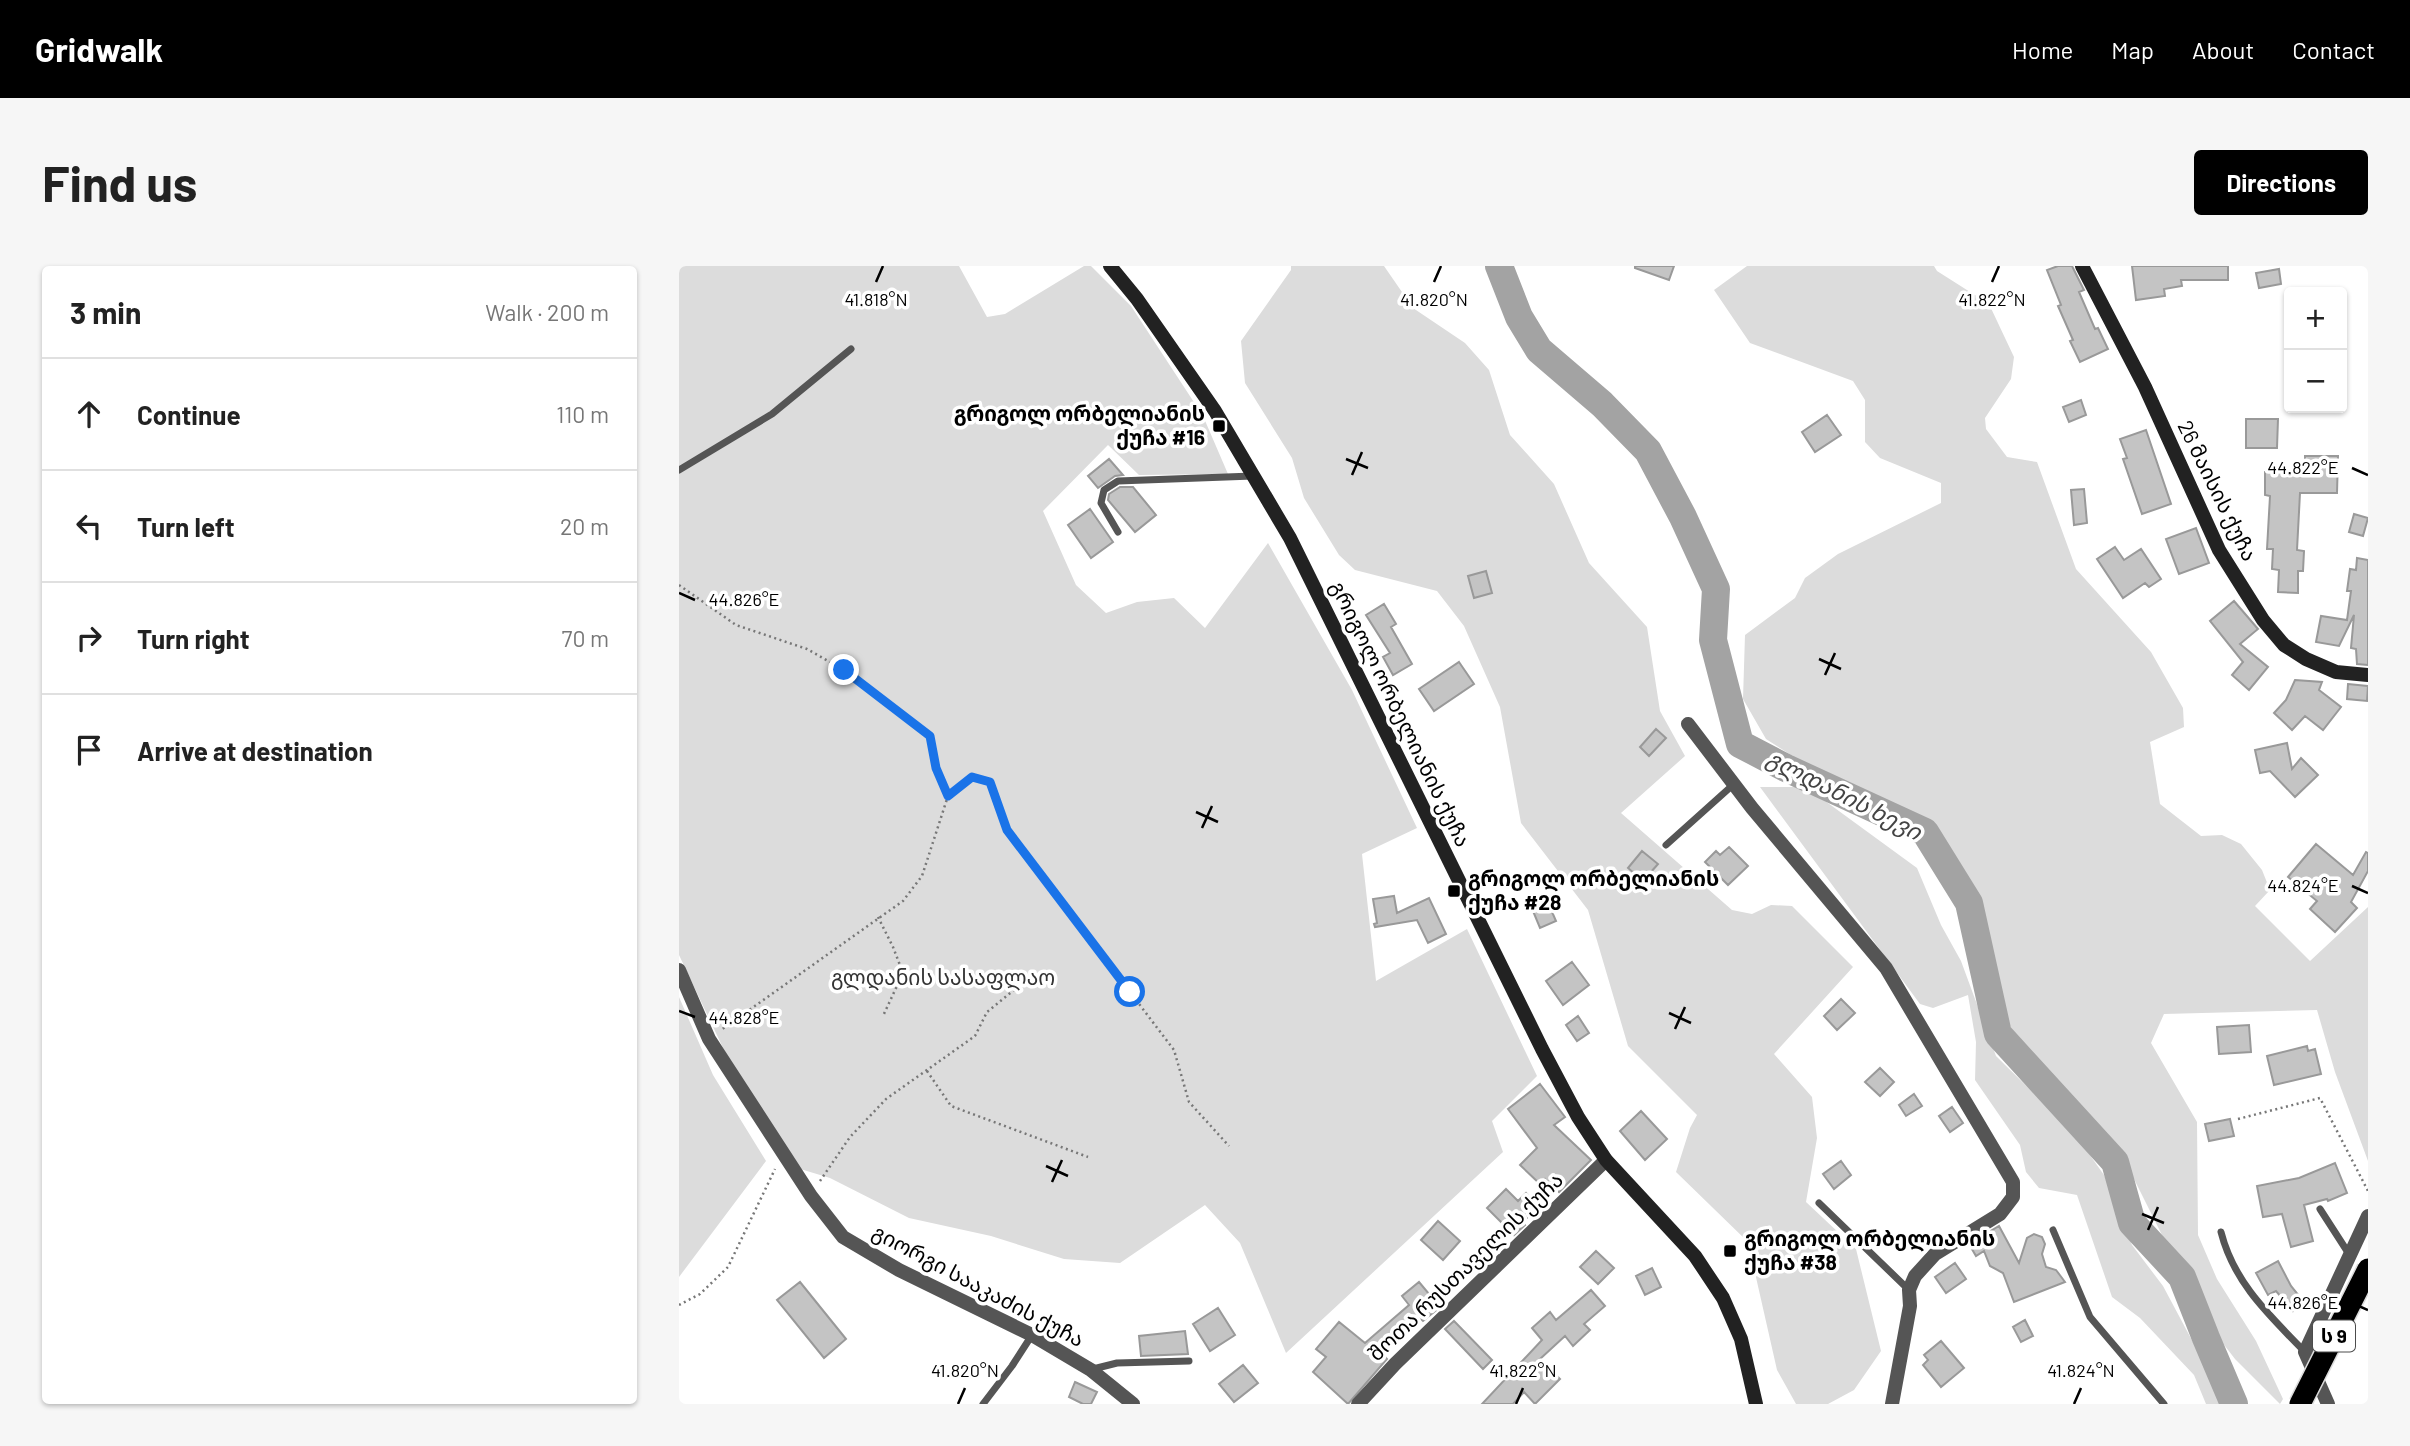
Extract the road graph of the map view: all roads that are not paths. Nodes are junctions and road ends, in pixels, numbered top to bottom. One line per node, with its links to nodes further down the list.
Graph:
1 (1110, 266): 5 (main road, გრიგოლ ორბელიანის ქუჩა)
2 (2082, 266): 7 (main road, 26 მაისის ქუჩა)
3 (851, 349): 4 (lane)
4 (679, 470)
5 (1254, 476): 6 (lane); 12 (main road, გრიგოლ ორბელიანის ქუჩა)
6 (1118, 532)
7 (2368, 675)
8 (1688, 724): 9 (street)
9 (1734, 785): 10 (lane); 20 (street)
10 (1666, 845)
11 (679, 971): 21 (street, გიორგი სააკაძის ქუჩა)
12 (1605, 1160): 27 (street, შოთა რუსთაველის ქუჩა); 28 (main road, გრიგოლ ორბელიანის ქუჩა)
13 (1819, 1203): 20 (lane)
14 (2320, 1209): 18 (lane)
15 (2368, 1216): 18 (street)
16 (2053, 1230): 30 (lane)
17 (2221, 1232): 22 (lane)
18 (2350, 1255): 22 (street)
19 (2368, 1269): 31 (highway, ს 9, bridge)
20 (1909, 1290): 29 (street)
21 (1032, 1335): 24 (street, გიორგი სააკაძის ქუჩა); 25 (lane)
22 (2305, 1352): 32 (street)
23 (1189, 1361): 24 (lane)
24 (1091, 1370): 26 (street, გიორგი სააკაძის ქუჩა)
25 (983, 1404)
26 (1133, 1404)
27 (1358, 1404)
28 (1756, 1404)
29 (1892, 1404)
30 (2164, 1404)
31 (2300, 1404)
32 (2328, 1404)

